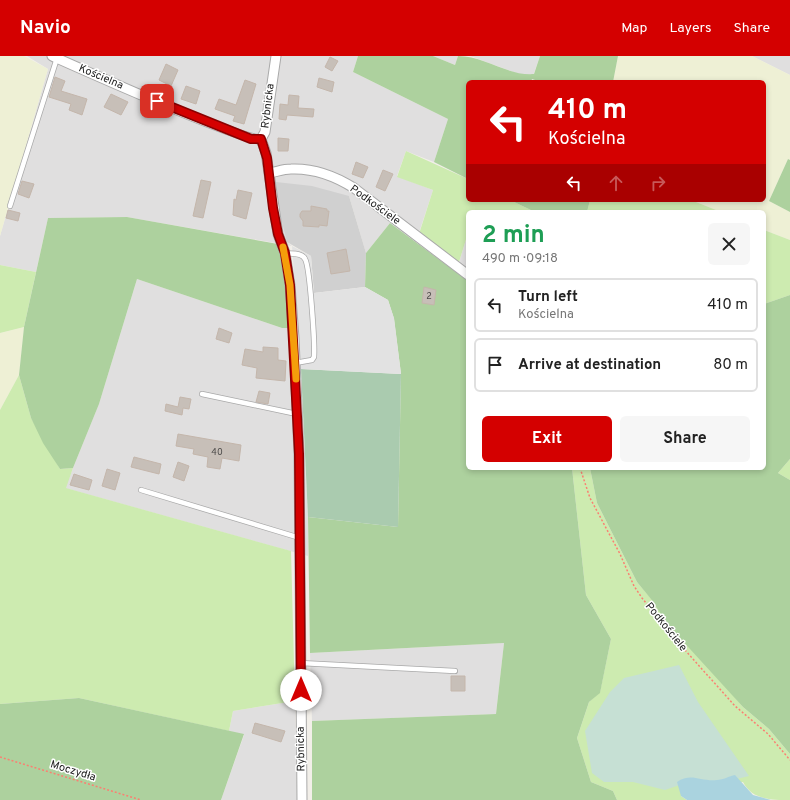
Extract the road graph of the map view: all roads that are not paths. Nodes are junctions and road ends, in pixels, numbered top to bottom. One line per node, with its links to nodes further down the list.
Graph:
1 (276, 56): 3 (street, Rybnicka)
2 (54, 57): 3 (street, Kościelna); 5 (lane)
3 (261, 139): 4 (street, Rybnicka)
4 (269, 173): 6 (street, Rybnicka); 7 (street, Podkościele)
5 (10, 206)
6 (285, 253): 8 (street, Rybnicka); 8 (lane)
7 (466, 273)
8 (295, 363): 10 (street, Rybnicka)
9 (202, 394): 10 (lane)
10 (297, 414): 12 (street, Rybnicka)
11 (141, 490): 12 (lane)
12 (300, 538): 13 (street, Rybnicka)
13 (300, 663): 14 (lane); 15 (street, Rybnicka)
14 (456, 671)
15 (302, 800)

